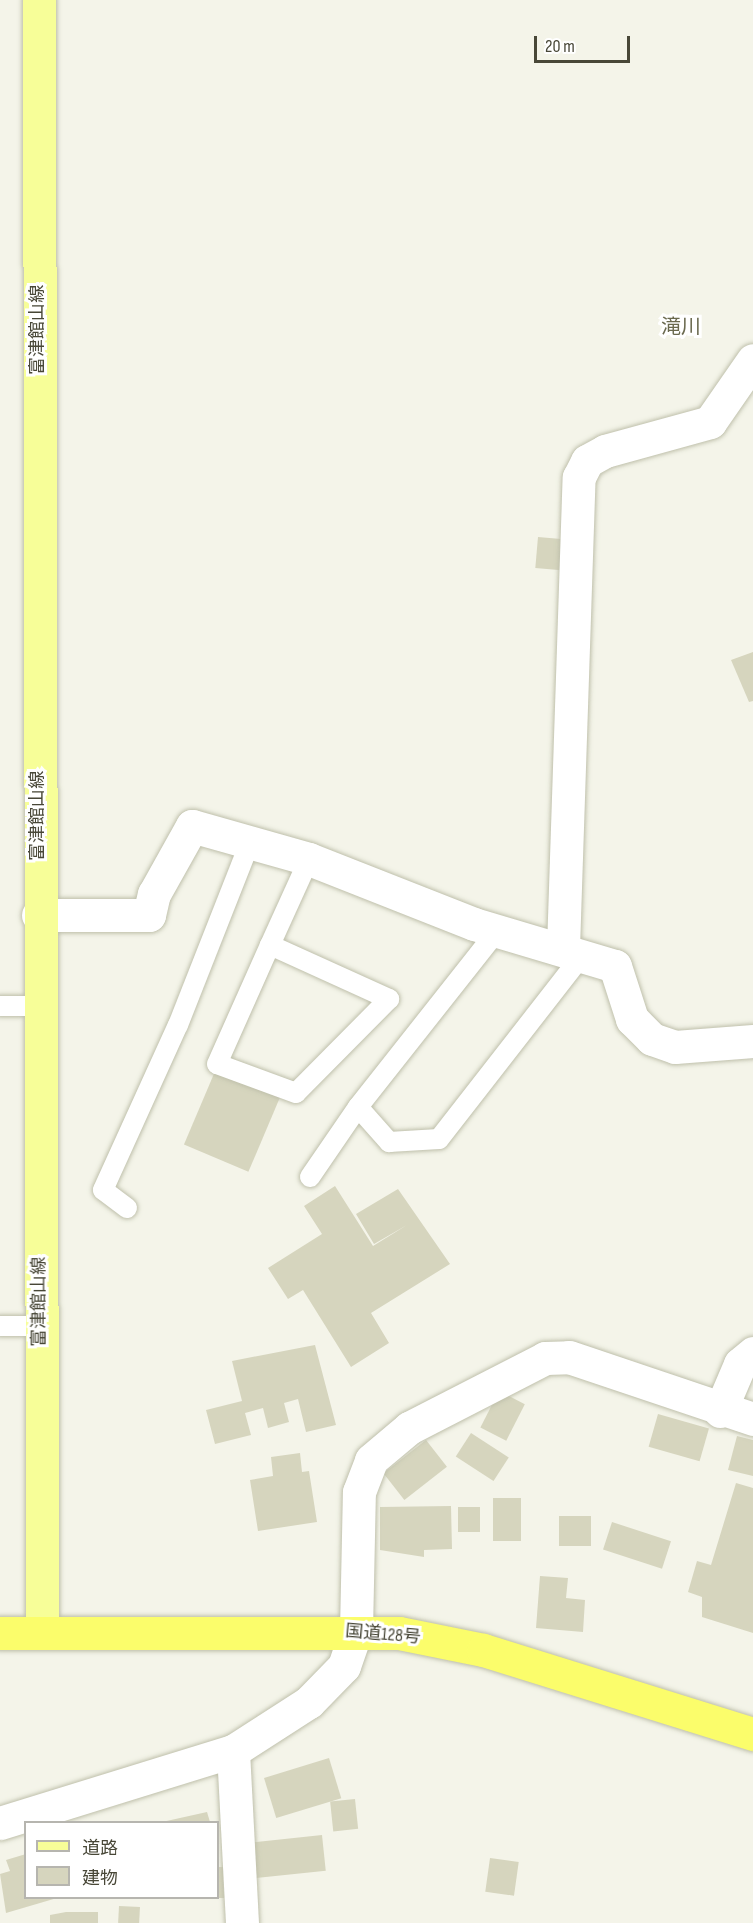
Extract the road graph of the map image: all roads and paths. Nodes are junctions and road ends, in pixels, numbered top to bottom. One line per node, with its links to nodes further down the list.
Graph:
1 (39, 0): 5 (main road, 富津館山線)
2 (753, 360): 8 (street)
3 (250, 842): 4 (street); 5 (street); 14 (lane)
4 (309, 859): 6 (street); 7 (lane)
5 (38, 915): 10 (main road, 富津館山線)
6 (497, 931): 8 (street); 12 (lane)
7 (270, 945): 7 (lane)
8 (573, 950): 11 (street); 12 (lane)
9 (0, 1006): 10 (lane)
10 (38, 1006): 16 (main road, 富津館山線)
11 (753, 1041)
12 (358, 1107): 13 (lane)
13 (310, 1177)
14 (127, 1208)
15 (0, 1326): 16 (lane)
16 (40, 1326): 21 (main road, 富津館山線)
17 (753, 1353): 18 (street)
18 (720, 1411): 19 (street); 20 (street)
19 (753, 1419)
20 (356, 1631): 21 (highway, 国道128号); 23 (highway, 国道128号); 24 (street)
21 (42, 1632): 22 (highway, 国道128号)
22 (0, 1633)
23 (753, 1734)
24 (232, 1751): 25 (street); 26 (street)
25 (0, 1823)
26 (242, 1923)

